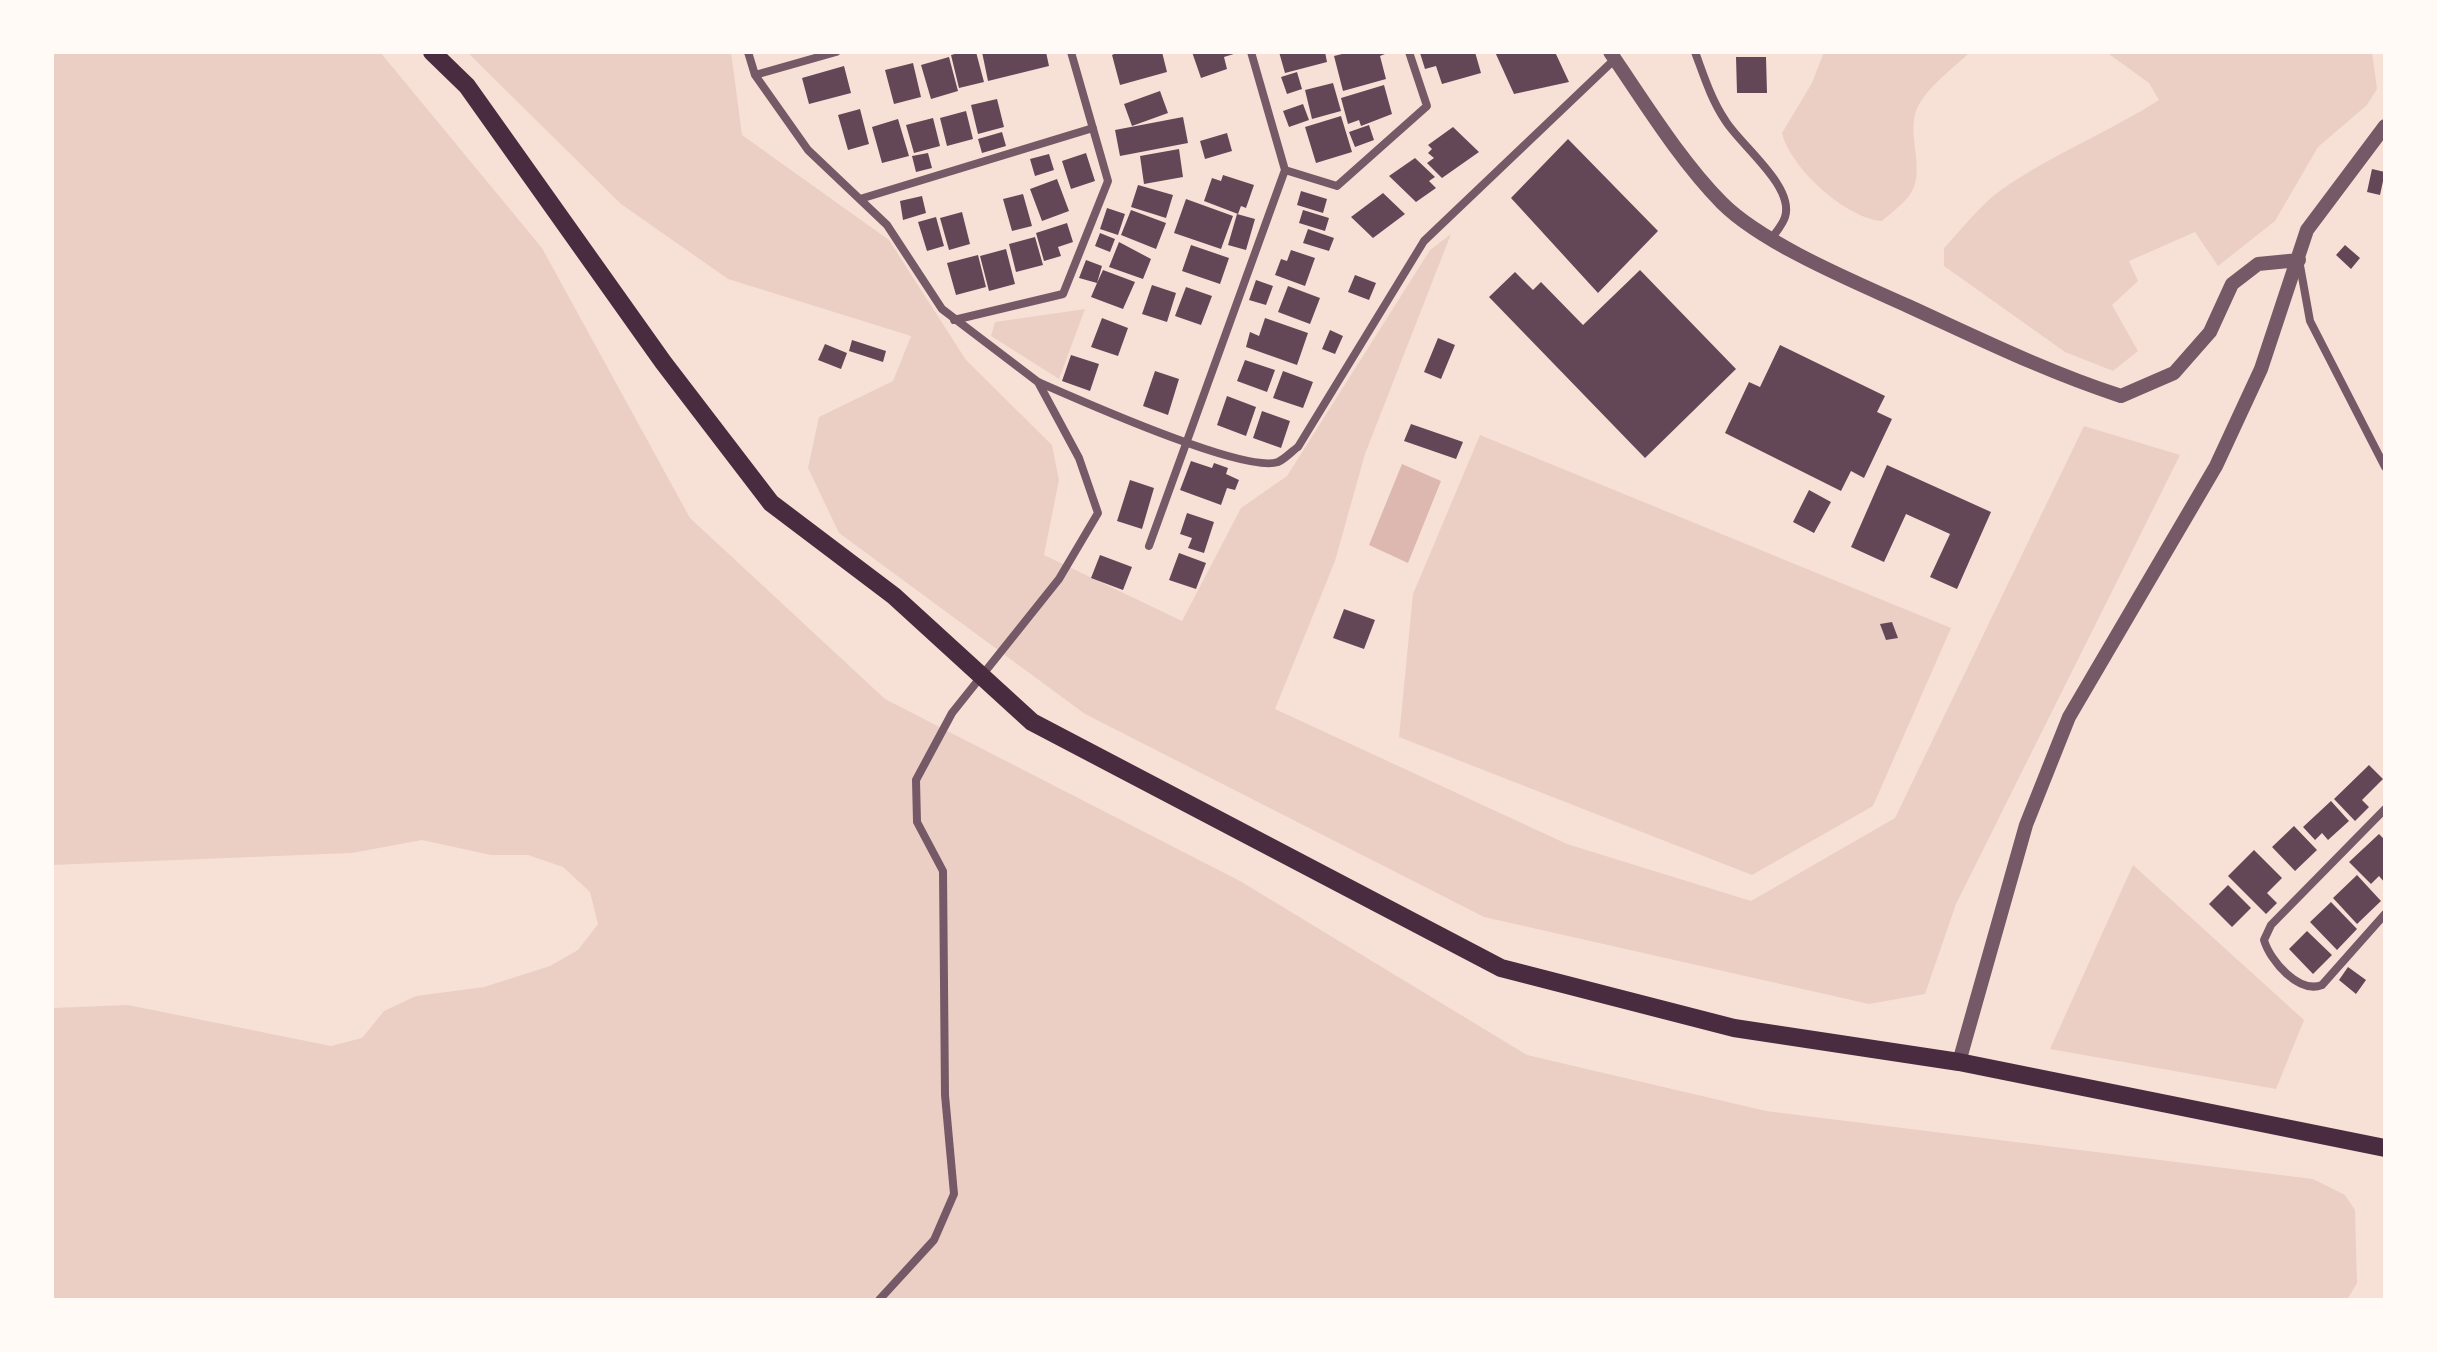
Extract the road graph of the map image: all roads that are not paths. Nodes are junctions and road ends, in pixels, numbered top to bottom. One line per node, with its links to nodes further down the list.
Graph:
1 (432, 52): 23 (main road)
2 (748, 52): 9 (street)
3 (836, 52): 9 (street)
4 (1071, 52): 11 (street)
5 (1251, 52): 12 (street)
6 (1409, 52): 12 (street)
7 (1695, 52): 14 (street)
8 (1613, 56): 14 (street); 18 (street)
9 (755, 75): 13 (street)
10 (2385, 126): 15 (street)
11 (1093, 128): 13 (street); 16 (street)
12 (1285, 170): 18 (street)
13 (860, 199): 16 (street)
14 (1772, 238): 15 (street)
15 (2299, 260): 19 (street); 23 (street)
16 (954, 320): 17 (street)
17 (1038, 382): 18 (street); 25 (street)
18 (1185, 439): 20 (street)
19 (2385, 467)
20 (1149, 546)
21 (2385, 809): 22 (street)
22 (2385, 914)
23 (1959, 1062): 24 (main road)
24 (2385, 1148)
25 (879, 1300)

